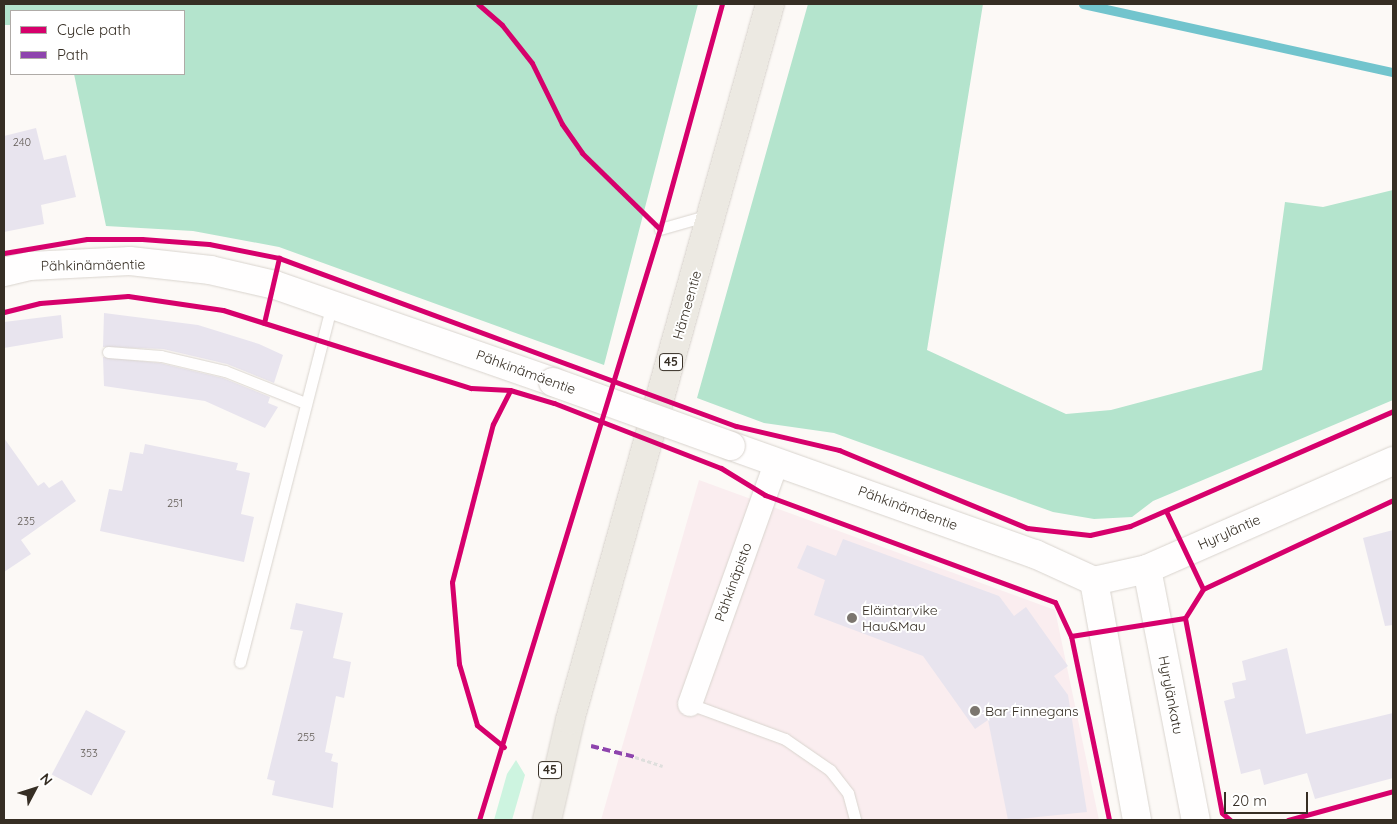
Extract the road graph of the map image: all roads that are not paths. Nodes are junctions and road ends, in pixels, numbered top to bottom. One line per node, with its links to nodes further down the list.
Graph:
1 (770, 4): 2 (main road, Hämeentie / 45)
2 (713, 214): 3 (lane); 14 (main road, Hämeentie / 45)
3 (660, 229)
4 (4, 272): 5 (street, Pähkinämäentie)
5 (332, 304): 7 (lane); 8 (street, Pähkinämäentie, bridge)
6 (108, 352): 7 (lane)
7 (305, 403): 12 (lane)
8 (777, 461): 11 (street, Pähkinämäentie); 13 (street, Pähkinäpisto)
9 (1393, 461): 10 (street, Hyryläntie)
10 (1147, 569): 11 (street, Hyryläntie); 19 (street, Hyrylänkatu)
11 (1094, 581): 18 (street)
12 (240, 662)
13 (690, 704): 17 (lane)
14 (570, 720): 15 (main road, Hämeentie / 45); 16 (main road, Hämeentie / 45)
15 (530, 820)
16 (547, 820)
17 (855, 820)
18 (1136, 820)
19 (1196, 820)

